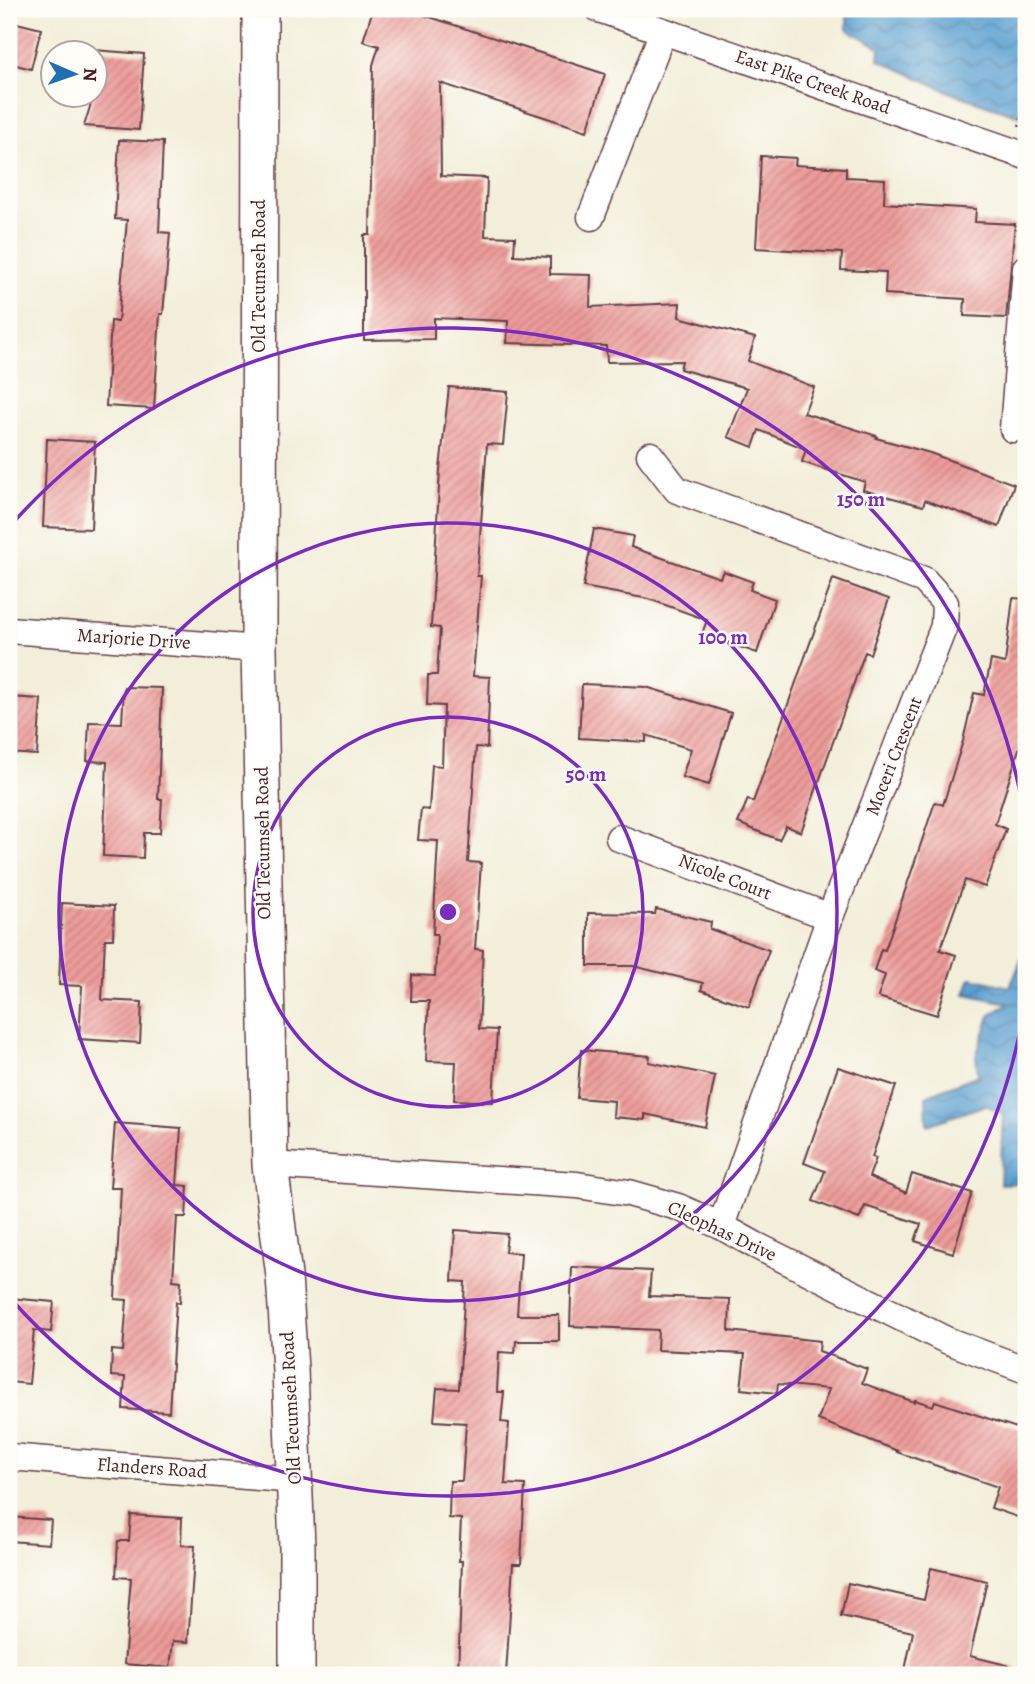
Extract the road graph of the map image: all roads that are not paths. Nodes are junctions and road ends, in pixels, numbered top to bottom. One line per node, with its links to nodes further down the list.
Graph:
1 (260, 9): 10 (main road, Old Tecumseh Road)
2 (599, 9): 3 (street, East Pike Creek Road)
3 (663, 31): 4 (street, East Pike Creek Road); 5 (street)
4 (1026, 156)
5 (591, 217)
6 (1026, 268): 7 (street)
7 (1013, 429)
8 (650, 455): 12 (street, Moceri Crescent)
9 (9, 630): 10 (street, Marjorie Drive)
10 (259, 649): 13 (main road, Old Tecumseh Road)
11 (619, 838): 12 (street, Nicole Court)
12 (830, 917): 14 (street, Moceri Crescent)
13 (270, 1166): 14 (street, Cleophas Drive); 17 (main road, Old Tecumseh Road)
14 (721, 1226): 15 (street, Cleophas Drive)
15 (1026, 1370)
16 (9, 1457): 17 (street, Flanders Road)
17 (295, 1480): 18 (main road, Old Tecumseh Road)
18 (297, 1675)

